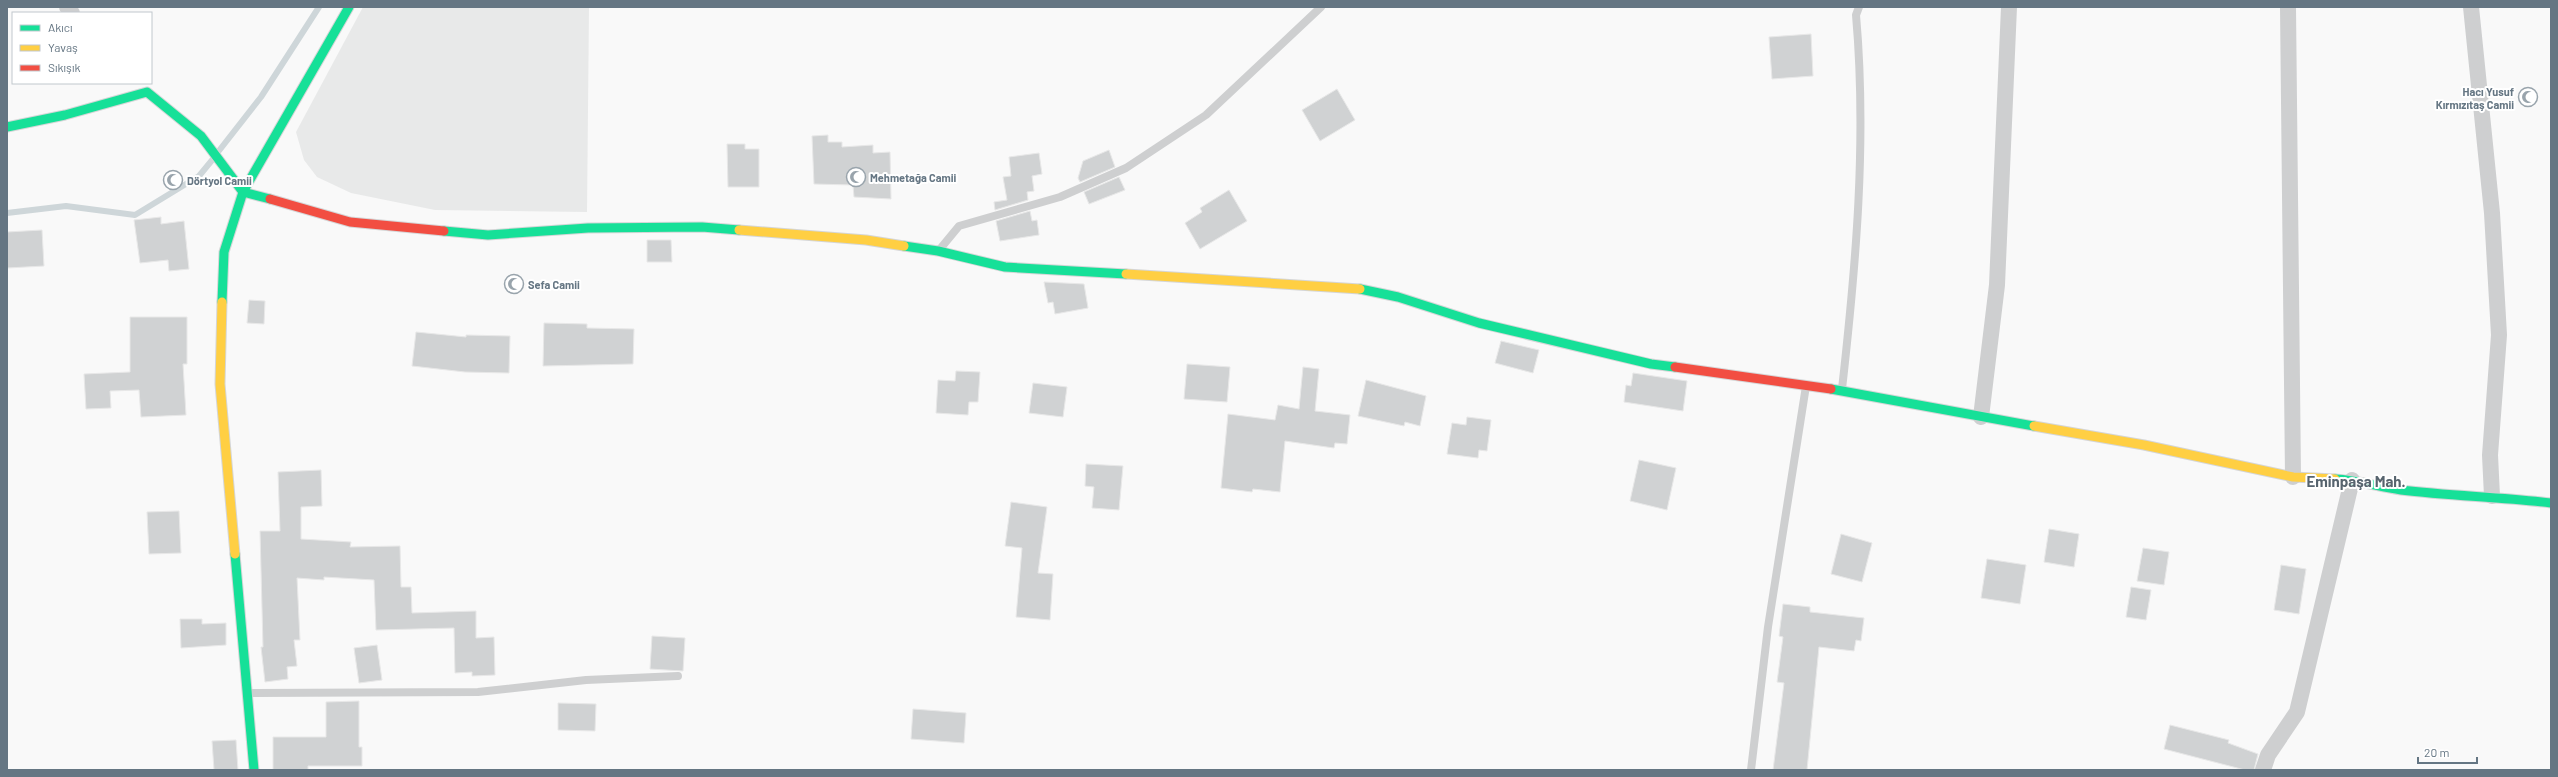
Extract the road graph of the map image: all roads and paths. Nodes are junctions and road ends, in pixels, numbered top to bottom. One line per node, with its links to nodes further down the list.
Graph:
1 (349, 7): 9 (street)
2 (1321, 7): 10 (lane)
3 (1859, 7): 12 (lane)
4 (2009, 7): 13 (street)
5 (2288, 7): 14 (street)
6 (2471, 7): 16 (street)
7 (143, 88): 8 (street); 9 (street)
8 (7, 127)
9 (244, 192): 10 (street); 19 (street)
10 (938, 252): 11 (street)
11 (1807, 384): 12 (street); 21 (lane)
12 (1842, 390): 13 (street)
13 (1981, 417): 14 (street)
14 (2293, 476): 15 (street)
15 (2352, 480): 16 (street); 22 (street)
16 (2492, 496): 17 (street)
17 (2551, 503)
18 (678, 676): 19 (lane)
19 (247, 693): 20 (street)
20 (254, 770)
21 (1751, 770)
22 (2263, 770)

